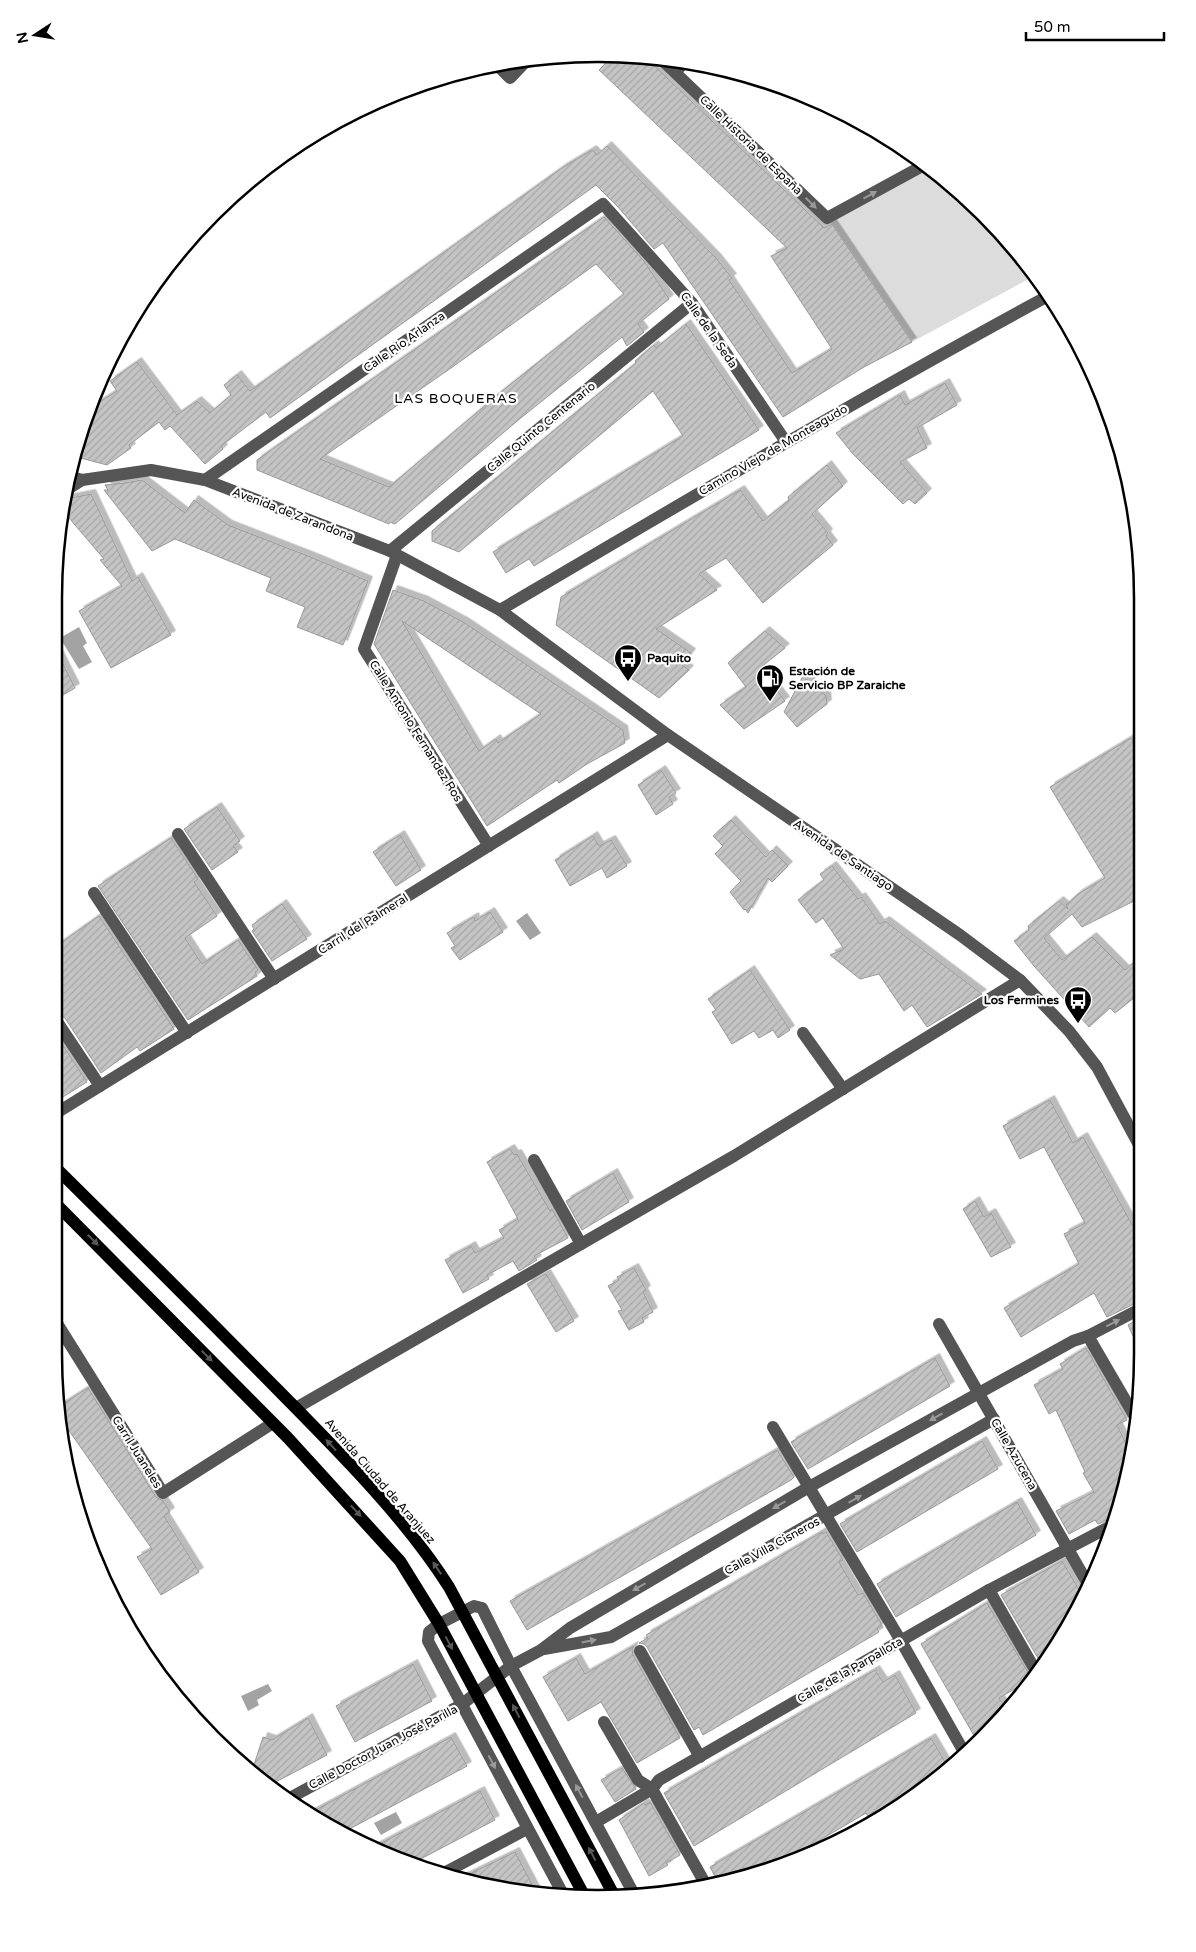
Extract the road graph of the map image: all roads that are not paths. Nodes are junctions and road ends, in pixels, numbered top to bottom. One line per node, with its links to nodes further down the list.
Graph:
1 (519, 69): 3 (street)
2 (680, 69): 4 (street, Calle Historia de España, one-way to 4)
3 (503, 71)
4 (918, 169)
5 (603, 204): 7 (street, Calle de la Seda); 10 (street, Calle Río Arlanza)
6 (1042, 299): 8 (street, Camino Viejo de Monteagudo)
7 (692, 303): 8 (street, Calle de la Seda); 11 (street, Calle Quinto Centenario)
8 (786, 442): 12 (street, Camino Viejo de Monteagudo)
9 (77, 479): 10 (street, Avenida de Zarandona)
10 (205, 480): 11 (street, Avenida de Zarandona)
11 (394, 553): 12 (street, Avenida de Zarandona); 15 (street, Calle Antonio Fernandez Ros)
12 (500, 610): 13 (street, Avenida de Santiago)
13 (668, 735): 15 (street, Carril del Palmeral); 18 (street, Avenida de Santiago)
14 (178, 834): 17 (street)
15 (488, 846): 17 (street, Carril del Palmeral)
16 (94, 893): 20 (street)
17 (274, 979): 20 (street, Carril del Palmeral)
18 (1020, 980): 23 (street); 25 (street, Avenida de Santiago)
19 (62, 1029): 22 (street)
20 (187, 1033): 22 (street, Carril del Palmeral)
21 (803, 1033): 23 (street)
22 (100, 1086): 24 (street, Carril del Palmeral)
23 (843, 1089): 29 (street)
24 (62, 1110)
25 (1134, 1136)
26 (534, 1160): 29 (street)
27 (62, 1174): 35 (main road, Avenida Ciudad de Aranjuez)
28 (62, 1210): 38 (main road, one-way to 38)
29 (581, 1244): 35 (street)
30 (1134, 1312): 33 (street, Calle Villa Cisneros, one-way to 30)
31 (939, 1324): 34 (street, Calle Azucena)
32 (62, 1331): 38 (street, Carril Juaneles)
33 (1088, 1336): 34 (street, Calle Villa Cisneros); 36 (street)
34 (979, 1393): 37 (street, Calle Azucena); 40 (street, Calle Villa Cisneros, one-way to 40)
35 (296, 1408): 46 (main road, Avenida Ciudad de Aranjuez, one-way to 35)
36 (1130, 1409)
37 (994, 1419): 41 (street, Calle Villa Cisneros, one-way to 37); 43 (street, Calle Azucena)
38 (273, 1422): 47 (main road, one-way to 47)
39 (773, 1427): 40 (street)
40 (809, 1487): 41 (street); 49 (street, Calle Villa Cisneros, one-way to 49)
41 (826, 1515): 48 (street); 49 (street, Calle Villa Cisneros, one-way to 41)
42 (1104, 1530): 43 (street, Calle de la Parpallota)
43 (1067, 1548): 44 (street, Calle Azucena); 45 (street, Calle de la Parpallota)
44 (1084, 1578)
45 (989, 1590): 48 (street, Calle de la Parpallota); 52 (street)
46 (462, 1611): 47 (street); 51 (street); 53 (main road, Avenida Ciudad de Aranjuez)
47 (439, 1624): 54 (main road, one-way to 54); 55 (street)
48 (901, 1641): 57 (street); 58 (street, Calle de la Parpallota)
49 (541, 1650): 51 (street, Calle Villa Cisneros)
50 (640, 1650): 58 (street)
51 (511, 1666): 53 (street, Calle Villa Cisneros); 61 (street, one-way to 51)
52 (1033, 1666)
53 (497, 1676): 54 (street, Calle Villa Cisneros); 68 (main road, Avenida Ciudad de Aranjuez, one-way to 53)
54 (476, 1693): 55 (street, Calle Doctor Juan José Parilla); 67 (main road)
55 (461, 1705): 60 (street, Calle Doctor Juan José Parilla); 62 (street, one-way to 62)
56 (604, 1722): 59 (street)
57 (961, 1747)
58 (700, 1757): 59 (street, Calle de la Parpallota)
59 (652, 1789): 61 (street, Calle de la Parpallota); 64 (street)
60 (295, 1795)
61 (596, 1822): 66 (street)
62 (527, 1829): 63 (street); 65 (street)
63 (452, 1869)
64 (703, 1879)
65 (559, 1888)
66 (631, 1888)
67 (581, 1889)
68 (611, 1889)

